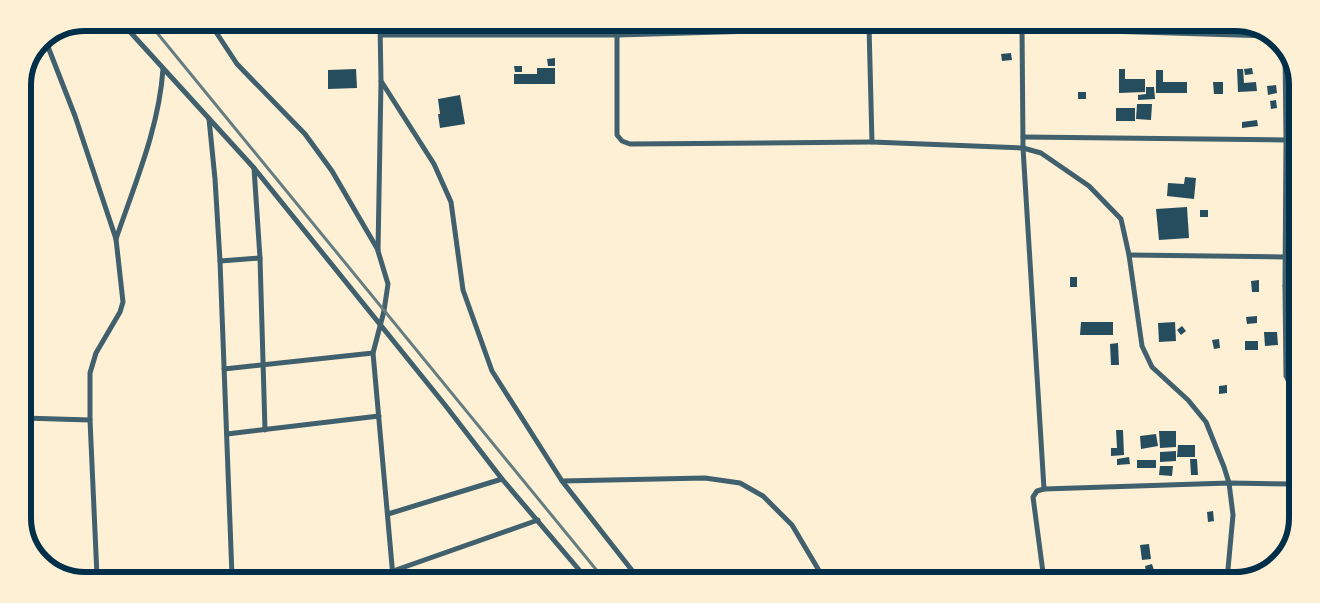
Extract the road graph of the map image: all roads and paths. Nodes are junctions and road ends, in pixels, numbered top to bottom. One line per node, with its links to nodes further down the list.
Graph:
1 (129, 31): 14 (street)
2 (215, 31): 23 (street)
3 (381, 31): 9 (street)
4 (617, 31): 10 (street)
5 (743, 31): 10 (street)
6 (869, 31): 19 (street)
7 (1022, 31): 17 (street)
8 (1115, 31): 11 (street)
9 (381, 35): 10 (street); 15 (street)
10 (617, 35): 19 (street)
11 (1256, 36)
12 (48, 47): 22 (street)
13 (1285, 66): 18 (street)
14 (163, 69): 16 (street); 22 (street)
15 (381, 81): 23 (street); 41 (street)
16 (209, 118): 21 (street); 27 (street)
17 (1023, 137): 18 (street); 20 (street)
18 (1286, 140): 25 (street)
19 (872, 142): 20 (street)
20 (1023, 148): 24 (street); 44 (street)
21 (254, 168): 26 (street); 30 (street)
22 (116, 239): 37 (street)
23 (378, 251): 30 (street)
24 (1129, 255): 25 (street); 42 (street)
25 (1285, 257): 28 (street)
26 (260, 258): 27 (street); 32 (street)
27 (220, 261): 33 (street)
28 (1285, 286): 29 (street); 34 (street)
29 (1289, 286)
30 (380, 326): 31 (street); 40 (street)
31 (373, 353): 32 (street); 35 (street)
32 (263, 366): 33 (street); 38 (street)
33 (224, 370): 39 (street)
34 (1289, 380)
35 (379, 416): 38 (street); 45 (street)
36 (31, 418): 37 (street)
37 (90, 420): 47 (street)
38 (265, 430): 39 (street)
39 (227, 434): 48 (street)
40 (502, 478): 45 (street); 46 (street)
41 (562, 481): 52 (street); 53 (street)
42 (1229, 483): 43 (street); 44 (street); 55 (street)
43 (1289, 484)
44 (1044, 489): 54 (street)
45 (388, 514): 49 (street)
46 (538, 520): 50 (street); 51 (street)
47 (97, 572)
48 (232, 572)
49 (393, 572)
50 (398, 572)
51 (581, 572)
52 (633, 572)
53 (820, 572)
54 (1043, 572)
55 (1228, 572)

